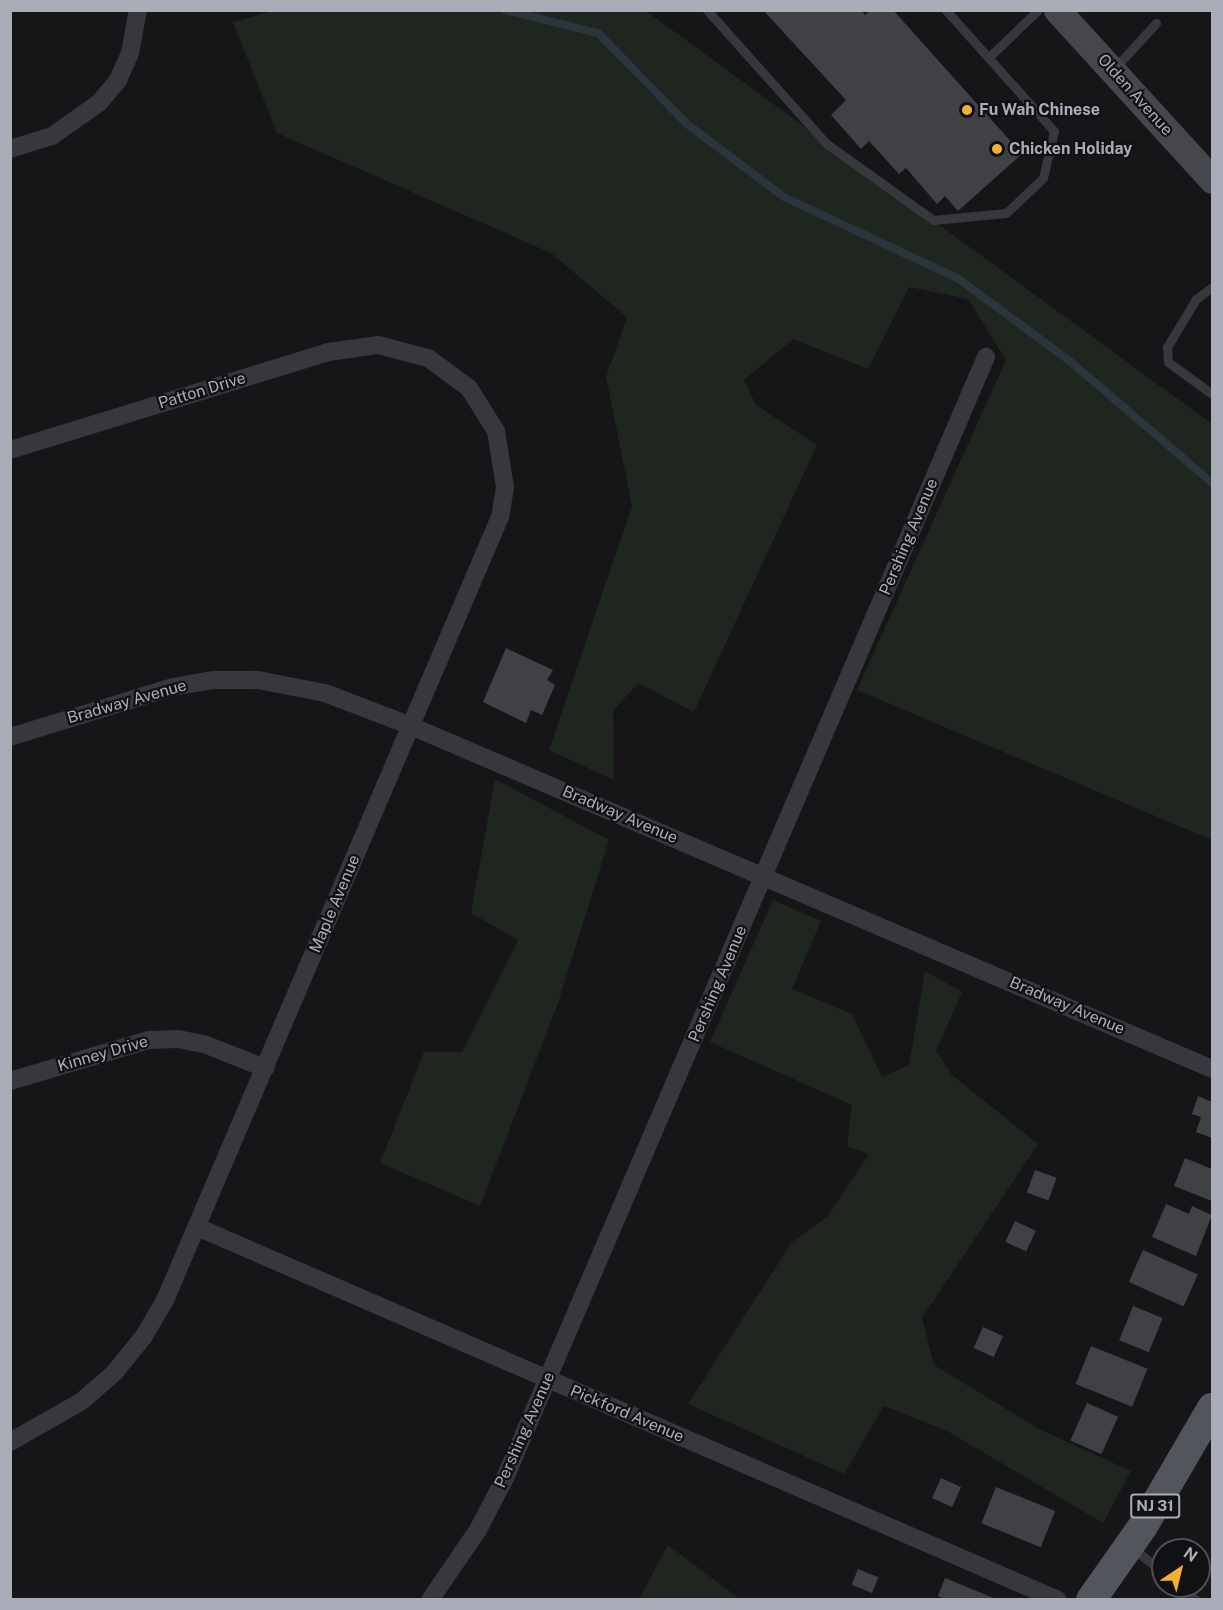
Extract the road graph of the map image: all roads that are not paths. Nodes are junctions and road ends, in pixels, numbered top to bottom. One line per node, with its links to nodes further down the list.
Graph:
1 (138, 10): 9 (street)
2 (706, 10): 7 (lane)
3 (946, 10): 7 (lane)
4 (1038, 10): 7 (lane)
5 (1068, 15): 8 (main road, Olden Avenue)
6 (1156, 22): 8 (lane)
7 (989, 57)
8 (1113, 70): 10 (main road, Olden Avenue)
9 (10, 149)
10 (1212, 180)
11 (1212, 287): 14 (lane)
12 (396, 348): 15 (street, Patton Drive); 16 (street, Maple Avenue)
13 (986, 357): 18 (street, Pershing Avenue)
14 (1212, 394)
15 (10, 450)
16 (411, 726): 17 (street, Bradway Avenue); 18 (street, Bradway Avenue); 19 (street, Maple Avenue)
17 (10, 737)
18 (764, 877): 20 (street, Bradway Avenue); 23 (street, Pershing Avenue)
19 (265, 1068): 21 (street, Kinney Drive); 22 (street, Maple Avenue)
20 (1212, 1069)
21 (10, 1081)
22 (197, 1227): 23 (street, Pickford Avenue); 25 (street, Maple Avenue)
23 (548, 1379): 28 (street, Pershing Avenue); 29 (street, Pickford Avenue)
24 (1212, 1408): 26 (main road, NJ 31)
25 (10, 1442)
26 (1130, 1545): 27 (lane); 30 (main road, NJ 31)
27 (1151, 1562)
28 (430, 1599)
29 (1058, 1599)
30 (1091, 1599)

